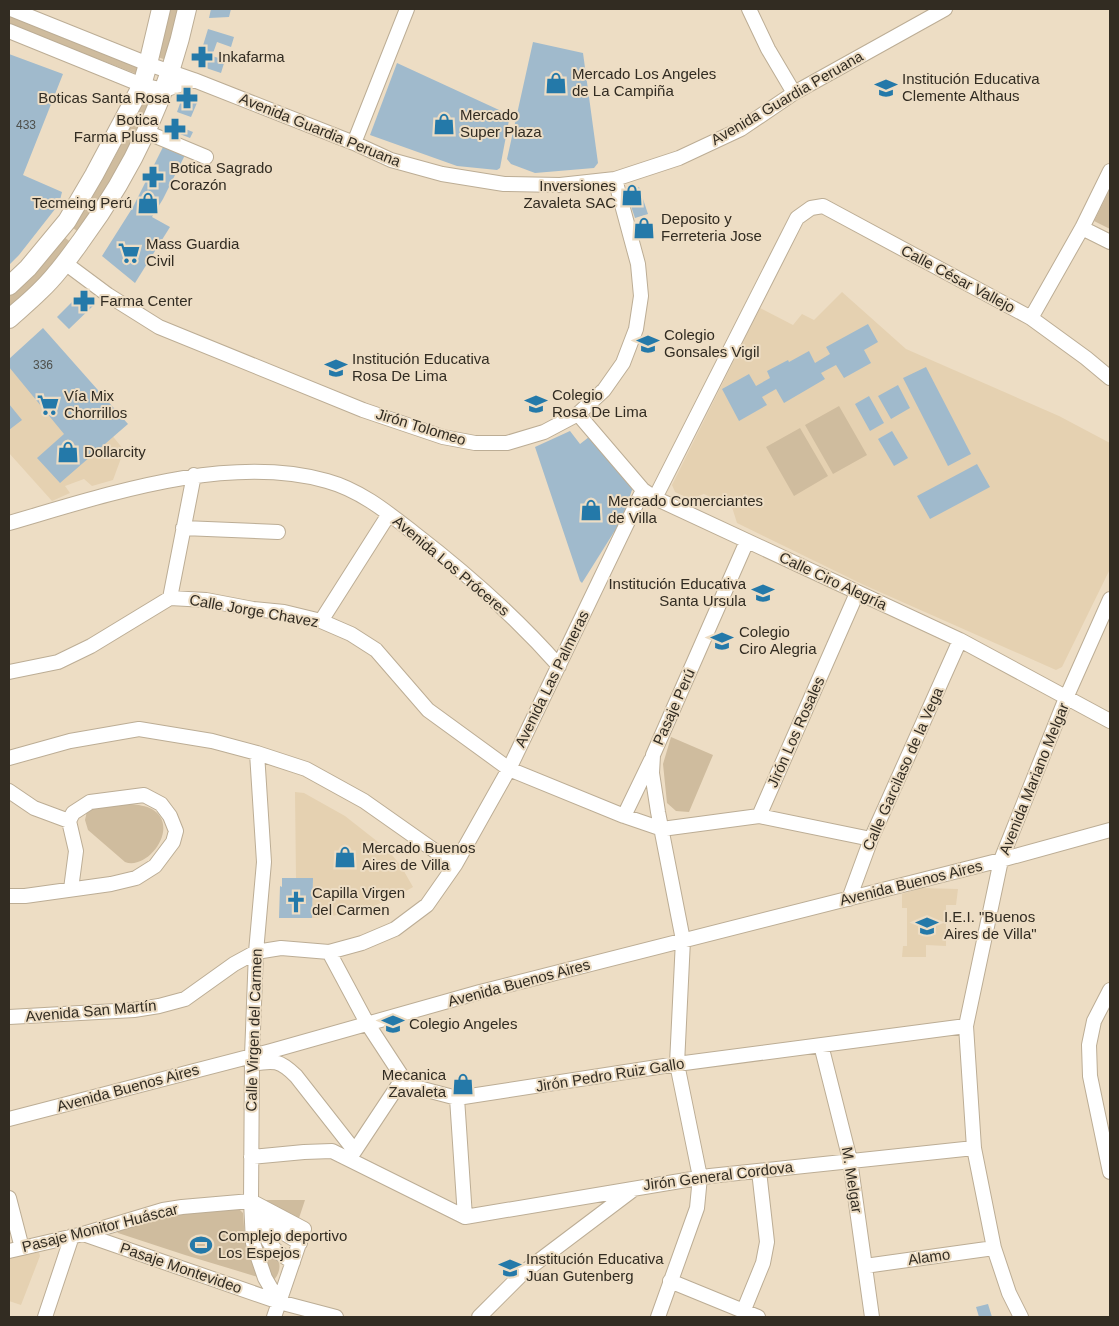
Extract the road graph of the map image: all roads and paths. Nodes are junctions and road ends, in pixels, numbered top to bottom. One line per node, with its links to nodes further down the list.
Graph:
1 (11, 9): 8 (street, Avenida Guardia Peruana)
2 (160, 9): 8 (main road)
3 (187, 9): 9 (main road)
4 (408, 9): 15 (street)
5 (749, 9): 13 (street)
6 (945, 9): 13 (street, Avenida Guardia Peruana)
7 (9, 31): 11 (street)
8 (148, 64): 9 (street, Avenida Guardia Peruana); 11 (main road)
9 (170, 71): 10 (street, Avenida Guardia Peruana); 12 (main road)
10 (194, 80): 12 (street); 15 (street, Avenida Guardia Peruana)
11 (142, 85): 12 (street); 22 (main road)
12 (164, 90): 14 (main road)
13 (794, 92): 18 (street, Avenida Guardia Peruana)
14 (146, 132): 16 (street); 21 (main road)
15 (354, 143): 18 (street, Avenida Guardia Peruana)
16 (206, 157)
17 (1110, 171): 19 (street)
18 (615, 178): 26 (street, Jirón Tolomeo)
19 (1082, 228): 20 (street); 24 (street)
20 (1110, 242)
21 (65, 263): 23 (main road); 26 (street, Jirón Tolomeo)
22 (9, 286)
23 (9, 318)
24 (1030, 318): 25 (street, Calle César Vallejo); 29 (street, Calle César Vallejo)
25 (1110, 378)
26 (578, 414): 28 (street, Calle Ciro Alegría)
27 (194, 475): 30 (street, Avenida Los Próceres); 31 (street, Avenida Los Próceres); 32 (street)
28 (643, 490): 29 (street, Calle Ciro Alegría); 40 (street, Avenida Las Palmeras)
29 (656, 498): 34 (street, Calle Ciro Alegría)
30 (389, 514): 38 (street); 40 (street, Avenida Los Próceres)
31 (9, 523)
32 (183, 528): 33 (street); 36 (street)
33 (278, 532)
34 (747, 541): 35 (street, Calle Ciro Alegría); 45 (street, Pasaje Perú)
35 (857, 593): 39 (street, Calle Ciro Alegría); 50 (street, Jirón Los Rosales)
36 (170, 598): 38 (street, Calle Jorge Chavez); 41 (street, Calle Jorge Chavez)
37 (1110, 599): 42 (street, Avenida Mariano Melgar)
38 (321, 621): 47 (street, Calle Jorge Chavez)
39 (960, 640): 42 (street, Calle Ciro Alegría); 54 (street, Calle Garcilaso de la Vega)
40 (558, 666): 47 (street, Avenida Las Palmeras)
41 (9, 672)
42 (1066, 698): 43 (street, Calle Ciro Alegría); 55 (street, Avenida Mariano Melgar)
43 (1110, 721)
44 (257, 753): 46 (street); 56 (street); 61 (street, Calle Virgen del Carmen)
45 (653, 755): 49 (street); 52 (street, Pasaje Perú)
46 (9, 758)
47 (509, 770): 49 (street, Calle Jorge Chavez); 56 (street, Avenida Las Palmeras)
48 (9, 792): 51 (street)
49 (624, 816): 52 (street, Calle Jorge Chavez)
50 (758, 816): 52 (street); 54 (street)
51 (69, 821): 57 (street); 57 (street)
52 (662, 829): 60 (street, Pasaje Perú)
53 (1110, 830): 55 (street, Avenida Buenos Aires)
54 (871, 839): 59 (street, Calle Garcilaso de la Vega)
55 (1001, 860): 59 (street, Avenida Buenos Aires); 66 (street, Avenida Mariano Melgar)
56 (455, 865): 62 (street, Avenida San Martín)
57 (70, 889): 58 (street)
58 (9, 896)
59 (849, 899): 60 (street, Avenida Buenos Aires)
60 (683, 940): 65 (street, Avenida Buenos Aires); 69 (street, Pasaje Perú)
61 (256, 952): 62 (street, Avenida San Martín); 64 (street, Avenida San Martín); 68 (street, Calle Virgen del Carmen)
62 (329, 952): 65 (street, Jirón Pedro Ruiz Gallo)
63 (1110, 990): 78 (street)
64 (9, 1017)
65 (367, 1023): 68 (street, Avenida Buenos Aires); 70 (street, Jirón Pedro Ruiz Gallo)
66 (966, 1026): 67 (street, Jirón Pedro Ruiz Gallo); 73 (street, Avenida Mariano Melgar)
67 (821, 1045): 69 (street, Jirón Pedro Ruiz Gallo); 76 (street, M. Melgar)
68 (252, 1060): 72 (street, Avenida Buenos Aires); 74 (street); 75 (street, Calle Virgen del Carmen)
69 (677, 1064): 71 (street, Jirón Pedro Ruiz Gallo); 79 (street, Pasaje Perú)
70 (403, 1078): 71 (street, Jirón Pedro Ruiz Gallo); 74 (street)
71 (457, 1098): 83 (street)
72 (9, 1119)
73 (974, 1148): 76 (street, Jirón General Cordova); 87 (street, Avenida Mariano Melgar)
74 (352, 1155): 75 (street); 83 (street)
75 (251, 1157): 82 (street, Calle Virgen del Carmen)
76 (850, 1160): 77 (street, Jirón General Cordova); 90 (street, M. Melgar)
77 (759, 1171): 79 (street, Jirón General Cordova); 93 (street)
78 (1110, 1172)
79 (700, 1177): 80 (street, Jirón General Cordova); 91 (street, Pasaje Perú)
80 (637, 1187): 83 (street, Jirón General Cordova); 97 (street)
81 (9, 1198): 88 (street)
82 (250, 1201): 84 (street); 85 (street, Pasaje Monitor Huáscar); 86 (street); 92 (street, Calle Virgen del Carmen)
83 (465, 1218)
84 (261, 1219): 86 (street); 89 (street)
85 (77, 1235): 88 (street, Pasaje Monitor Huáscar); 92 (street, Pasaje Montevideo); 94 (street)
86 (300, 1243): 89 (street)
87 (994, 1248): 90 (street, Alamo); 101 (street, Avenida Mariano Melgar)
88 (15, 1249)
89 (293, 1262): 92 (street)
90 (865, 1266): 100 (street, M. Melgar)
91 (670, 1281): 93 (street); 98 (street, Pasaje Perú)
92 (279, 1302): 95 (street); 96 (street, Pasaje Montevideo)
93 (742, 1312): 99 (street)
94 (44, 1317)
95 (274, 1317)
96 (336, 1317)
97 (479, 1317)
98 (658, 1317)
99 (758, 1317)
100 (872, 1317)
101 (1021, 1317)

